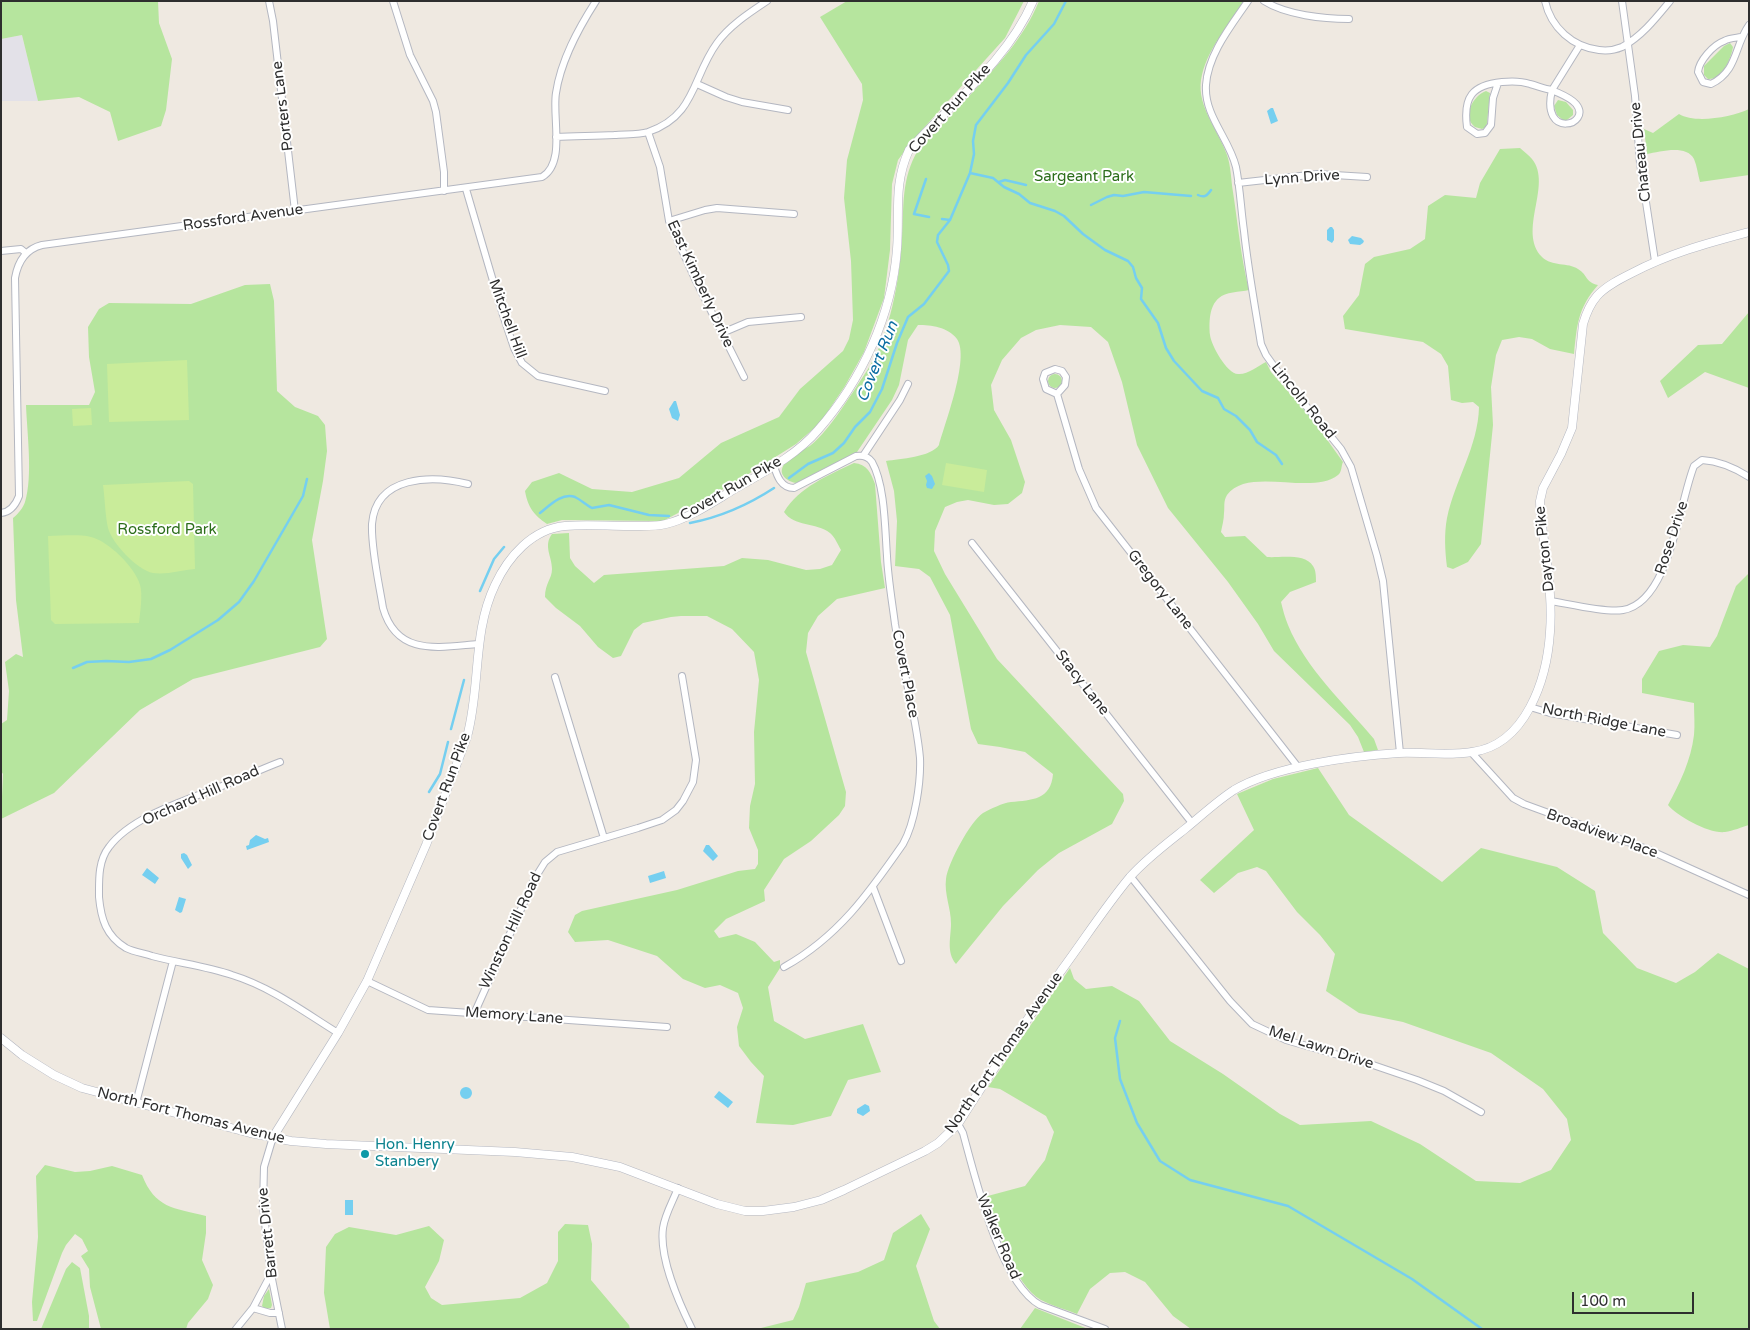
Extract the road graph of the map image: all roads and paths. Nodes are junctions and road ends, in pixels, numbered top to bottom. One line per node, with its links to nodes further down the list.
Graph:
1 (269, 1): 26 (street, Porters Lane)
2 (393, 1): 25 (street)
3 (596, 1): 21 (street, Rossford Avenue)
4 (766, 1): 17 (street)
5 (1032, 1): 40 (street, Covert Run Pike)
6 (1248, 1): 23 (street, Lincoln Road)
7 (1264, 1): 11 (street)
8 (1545, 1): 15 (street)
9 (1622, 1): 14 (street, Chateau Drive)
10 (1670, 1): 14 (street)
11 (1349, 18)
12 (1749, 25): 13 (street)
13 (1741, 37): 13 (street)
14 (1628, 43): 15 (street); 32 (street, Chateau Drive)
15 (1580, 45): 18 (street)
16 (1498, 83): 16 (street); 18 (street)
17 (697, 84): 19 (street); 20 (street)
18 (1552, 90): 18 (street)
19 (788, 110)
20 (648, 132): 21 (street); 28 (street, East Kimberly Drive)
21 (556, 137): 24 (street, Rossford Avenue)
22 (1367, 177): 23 (street, Lynn Drive)
23 (1238, 183): 52 (street, Lincoln Road)
24 (466, 189): 25 (street, Rossford Avenue); 37 (street, Mitchell Hill)
25 (444, 191): 26 (street, Rossford Avenue)
26 (295, 211): 31 (street, Rossford Avenue)
27 (794, 214): 28 (street)
28 (669, 221): 34 (street, East Kimberly Drive)
29 (1749, 232): 32 (street, Dayton Pike)
30 (1, 251): 31 (street)
31 (26, 253): 43 (street)
32 (1655, 261): 45 (street, Dayton Pike)
33 (801, 317): 34 (street)
34 (722, 334): 35 (street, East Kimberly Drive)
35 (744, 377)
36 (908, 384): 39 (street)
37 (605, 391)
38 (1057, 394): 54 (street, Gregory Lane)
39 (862, 456): 40 (street); 58 (street, Covert Place)
40 (774, 466): 46 (street, Covert Run Pike)
41 (1749, 477): 45 (street, Rose Drive)
42 (468, 484): 46 (street)
43 (1, 513)
44 (972, 543): 55 (street, Stacy Lane)
45 (1551, 601): 49 (street, Dayton Pike)
46 (478, 644): 63 (street, Covert Run Pike)
47 (682, 676): 56 (street, Winston Hill Road)
48 (554, 677): 56 (street)
49 (1530, 707): 50 (street, North Ridge Lane); 51 (street, Dayton Pike)
50 (1677, 736)
51 (1471, 752): 52 (street, Dayton Pike); 59 (street, Broadview Place)
52 (1400, 753): 54 (street, North Fort Thomas Avenue)
53 (280, 762): 60 (street, Orchard Hill Road)
54 (1298, 767): 55 (street, North Fort Thomas Avenue)
55 (1192, 823): 57 (street, North Fort Thomas Avenue)
56 (604, 838): 64 (street, Winston Hill Road)
57 (1130, 877): 69 (street, Mel Lawn Drive); 70 (street, North Fort Thomas Avenue)
58 (873, 887): 61 (street); 62 (street, Covert Place)
59 (1749, 895)
60 (173, 961): 66 (street, Orchard Hill Road); 68 (street)
61 (901, 961)
62 (784, 967)
63 (367, 981): 64 (street, Memory Lane); 66 (street, Covert Run Pike)
64 (474, 1014): 65 (street, Memory Lane)
65 (666, 1027)
66 (338, 1033): 71 (street, Covert Run Pike)
67 (1, 1038): 68 (street, North Fort Thomas Avenue)
68 (136, 1103): 71 (street, North Fort Thomas Avenue)
69 (1481, 1112)
70 (958, 1124): 72 (street, North Fort Thomas Avenue); 79 (street, Walker Road)
71 (273, 1137): 72 (street, North Fort Thomas Avenue); 73 (street, Barrett Drive)
72 (678, 1188): 78 (street)
73 (271, 1274): 74 (street); 75 (street, Barrett Drive)
74 (253, 1308): 75 (street); 76 (street)
75 (279, 1313): 77 (street, Barrett Drive)
76 (236, 1329)
77 (282, 1329)
78 (692, 1329)
79 (1105, 1329)

